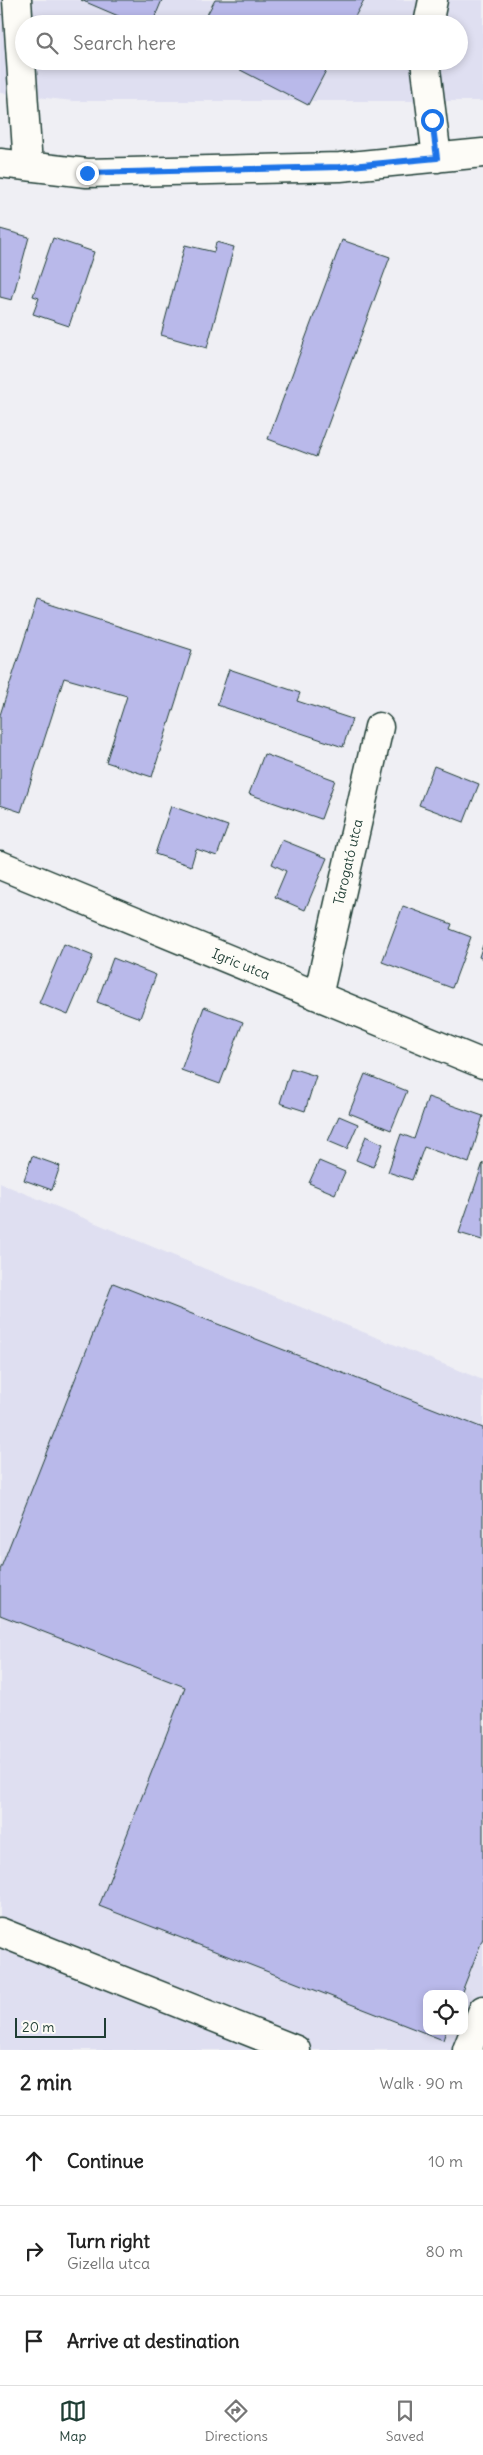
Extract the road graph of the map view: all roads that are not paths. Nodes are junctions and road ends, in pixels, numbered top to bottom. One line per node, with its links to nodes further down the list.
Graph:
1 (433, 0): 2 (street)
2 (430, 15)
3 (12, 16): 4 (street)
4 (15, 44)
5 (18, 70): 10 (street)
6 (426, 70): 8 (street)
7 (483, 153): 8 (street)
8 (437, 158): 10 (street)
9 (0, 163): 10 (street)
10 (28, 166)
11 (379, 728): 13 (street, Tárogató utca)
12 (0, 865): 13 (street, Igric utca)
13 (318, 996): 14 (street, Igric utca)
14 (483, 1064)
15 (0, 1932): 17 (street)
16 (483, 2010): 18 (street)
17 (296, 2050)
18 (467, 2050)

